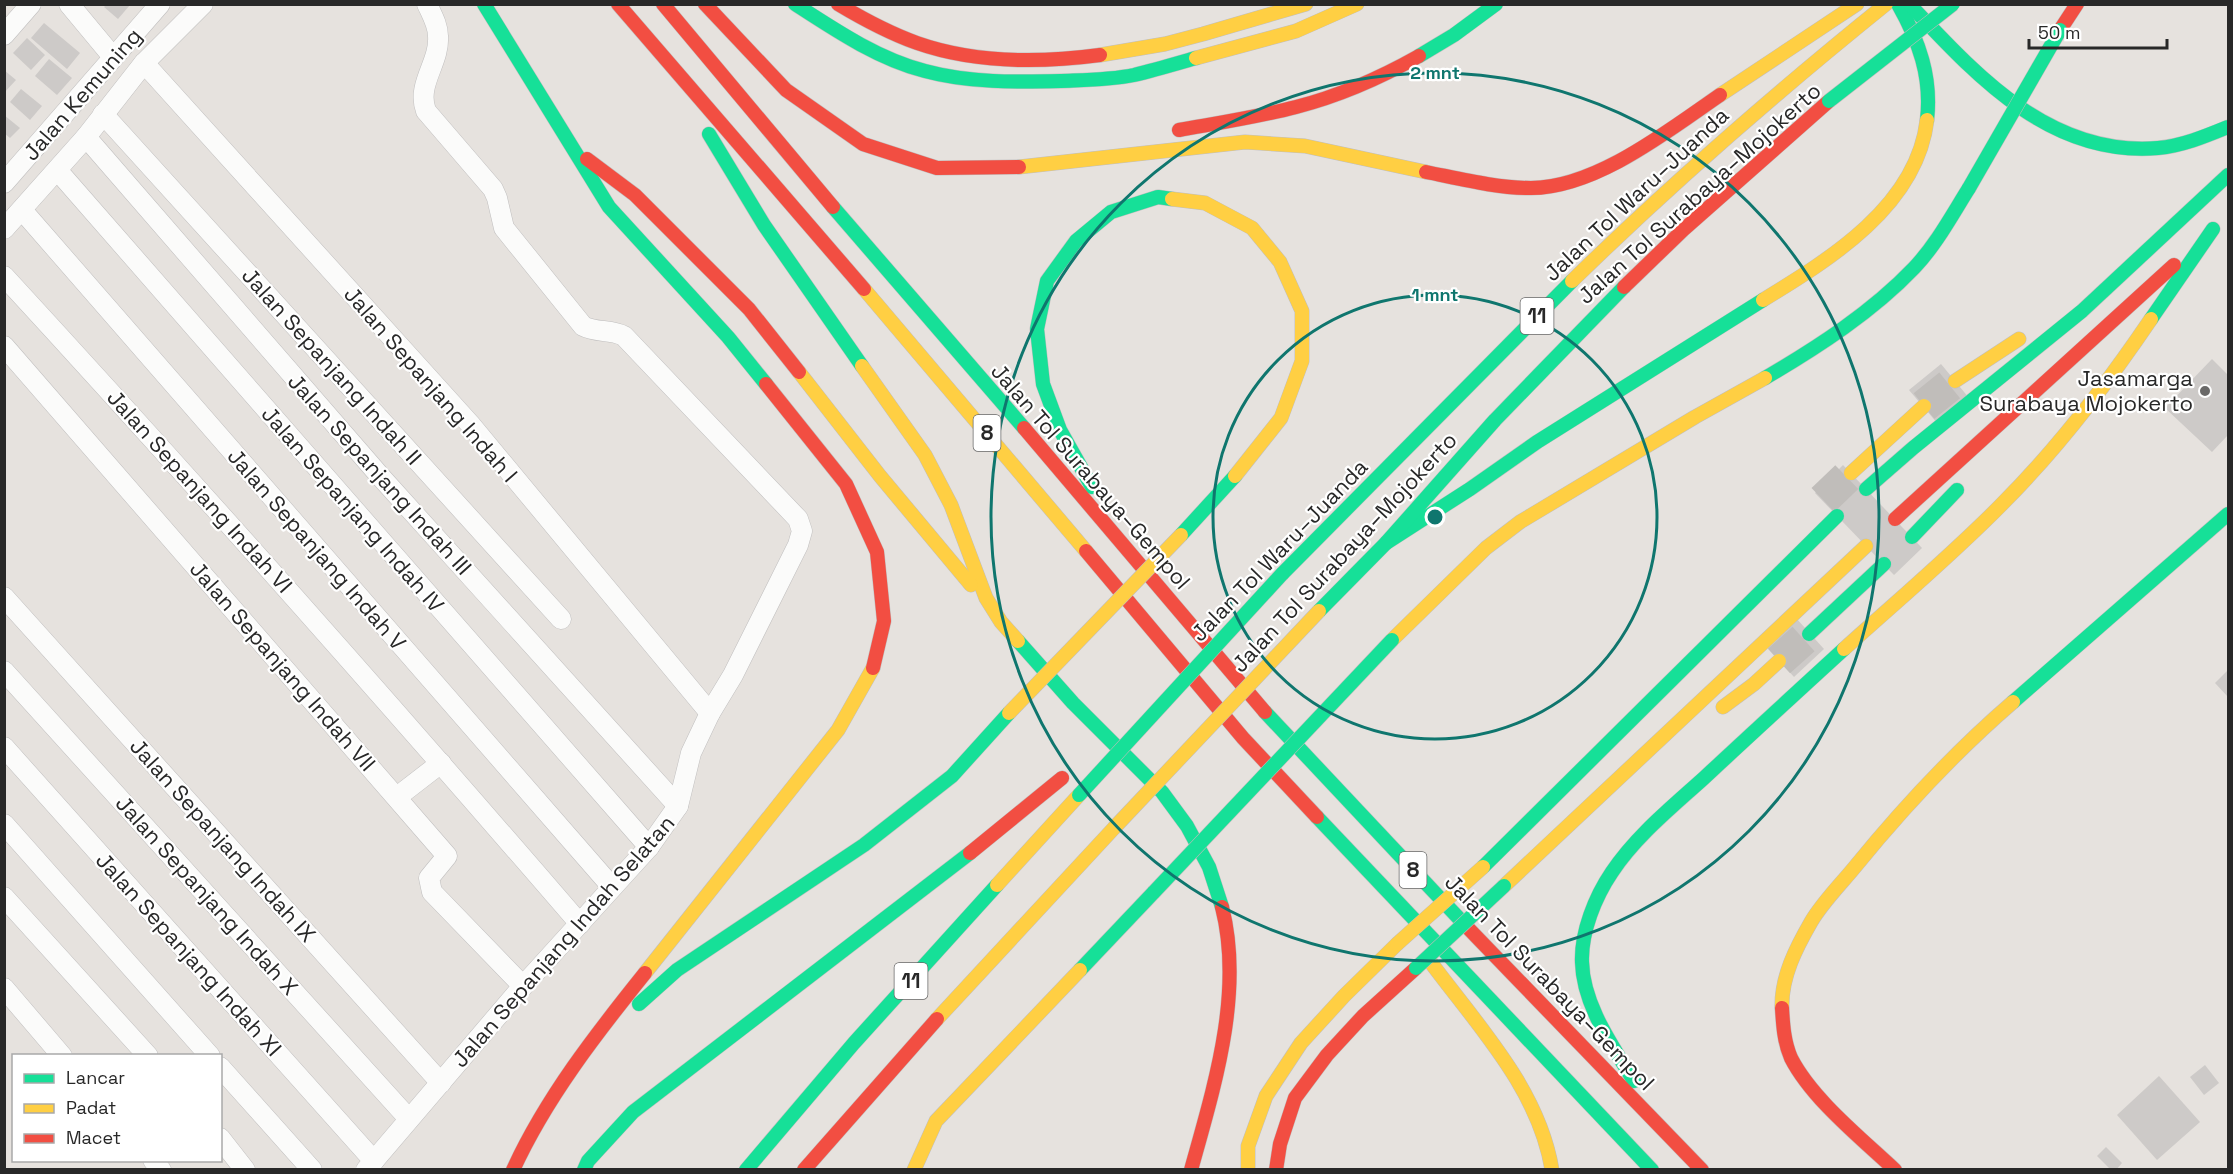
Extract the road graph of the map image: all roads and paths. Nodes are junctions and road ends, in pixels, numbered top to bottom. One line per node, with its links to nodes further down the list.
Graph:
1 (31, 4): 22 (street)
2 (69, 4): 23 (street)
3 (160, 4): 23 (street, Jalan Kemuning)
4 (203, 4): 24 (street)
5 (426, 4): 66 (street, Jalan Sepanjang Indah Selatan)
6 (484, 4): 30 (main road)
7 (618, 4): 25 (main road, 8)
8 (663, 4): 56 (main road, Jalan Tol Surabaya–Gempol / 8)
9 (705, 4): 14 (main road)
10 (795, 4): 21 (main road)
11 (838, 4): 20 (main road)
12 (1357, 4): 21 (main road)
13 (1496, 4): 28 (main road)
14 (1857, 4)
15 (1886, 4): 58 (main road, Jalan Tol Waru–Juanda / 11, bridge)
16 (1898, 4): 52 (main road)
17 (1910, 4): 27 (main road)
18 (1953, 4): 52 (main road, Jalan Tol Surabaya–Mojokerto / 11, bridge)
19 (2077, 4): 99 (main road, bridge)
20 (1305, 5): 21 (main road)
21 (1311, 26)
22 (4, 35)
23 (113, 57): 33 (street, Jalan Kemuning)
24 (144, 63): 26 (street); 66 (street, Jalan Sepanjang Indah I)
25 (683, 80): 60 (main road); 77 (main road, 8)
26 (103, 114): 29 (street); 59 (street, Jalan Sepanjang Indah II)
27 (2229, 127)
28 (1161, 133)
29 (86, 137): 31 (street); 74 (street, Jalan Sepanjang Indah III)
30 (572, 147): 60 (main road); 88 (main road)
31 (58, 171): 34 (street); 76 (street, Jalan Sepanjang Indah IV)
32 (2229, 175): 36 (main road)
33 (4, 183)
34 (22, 210): 35 (street); 78 (street, Jalan Sepanjang Indah V)
35 (4, 229)
36 (2132, 265): 38 (main road); 47 (main road)
37 (4, 276): 70 (street, Jalan Sepanjang Indah VI)
38 (2046, 323)
39 (2026, 335): 42 (main road)
40 (4, 346): 73 (street, Jalan Sepanjang Indah VII)
41 (2072, 358): 44 (main road); 50 (main road); 90 (main road)
42 (1955, 381)
43 (1924, 406): 45 (main road)
44 (2009, 434)
45 (1851, 473)
46 (1966, 480): 51 (main road)
47 (1866, 489)
48 (2229, 514): 106 (main road)
49 (1837, 516): 64 (main road)
50 (1895, 519)
51 (1912, 537)
52 (1386, 543): 98 (main road, Jalan Tol Surabaya–Mojokerto / 11, bridge)
53 (1866, 546): 71 (main road)
54 (1884, 564): 61 (main road)
55 (4, 597): 87 (street, Jalan Sepanjang Indah IX)
56 (1169, 597): 88 (main road, bridge); 90 (main road, Jalan Tol Surabaya–Gempol / 8)
57 (1726, 607): 64 (main road)
58 (1242, 616): 65 (main road, bridge); 97 (main road, Jalan Tol Waru–Juanda / 11, bridge)
59 (561, 619)
60 (1001, 622): 100 (main road)
61 (1809, 633)
62 (1779, 661): 71 (main road)
63 (4, 671): 89 (street, Jalan Sepanjang Indah X)
64 (1643, 708): 101 (main road, bridge)
65 (1139, 709)
66 (710, 713): 74 (street, Jalan Sepanjang Indah Selatan)
67 (1113, 732): 69 (main road)
68 (4, 747): 92 (street, Jalan Sepanjang Indah XI)
69 (1096, 747)
70 (441, 763): 73 (street); 80 (street, Jalan Sepanjang Indah VI)
71 (1636, 763): 102 (main road, bridge)
72 (1066, 774): 96 (main road)
73 (397, 797): 81 (street, Jalan Sepanjang Indah VII)
74 (678, 806): 76 (street, Jalan Sepanjang Indah Selatan)
75 (4, 824): 85 (street)
76 (649, 847): 78 (street, Jalan Sepanjang Indah Selatan)
77 (1357, 859): 103 (main road); 104 (main road, 8)
78 (612, 887): 80 (street, Jalan Sepanjang Indah Selatan)
79 (4, 897): 84 (street)
80 (580, 924): 81 (street, Jalan Sepanjang Indah Selatan)
81 (523, 986): 87 (street, Jalan Sepanjang Indah Selatan)
82 (4, 988): 83 (street)
83 (60, 1054)
84 (146, 1054)
85 (208, 1054)
86 (222, 1069): 94 (street)
87 (441, 1083): 89 (street, Jalan Sepanjang Indah Selatan)
88 (561, 1086): 95 (main road)
89 (409, 1119): 92 (street, Jalan Sepanjang Indah Selatan)
90 (1667, 1134): 105 (main road, Jalan Tol Surabaya–Gempol / 8)
91 (222, 1141): 93 (street)
92 (370, 1165)
93 (245, 1170)
94 (312, 1170)
95 (513, 1170)
96 (584, 1170)
97 (746, 1170)
98 (804, 1170)
99 (914, 1170)
100 (1191, 1170)
101 (1248, 1170)
102 (1276, 1170)
103 (1552, 1170)
104 (1652, 1170)
105 (1702, 1170)
106 (1895, 1170)

